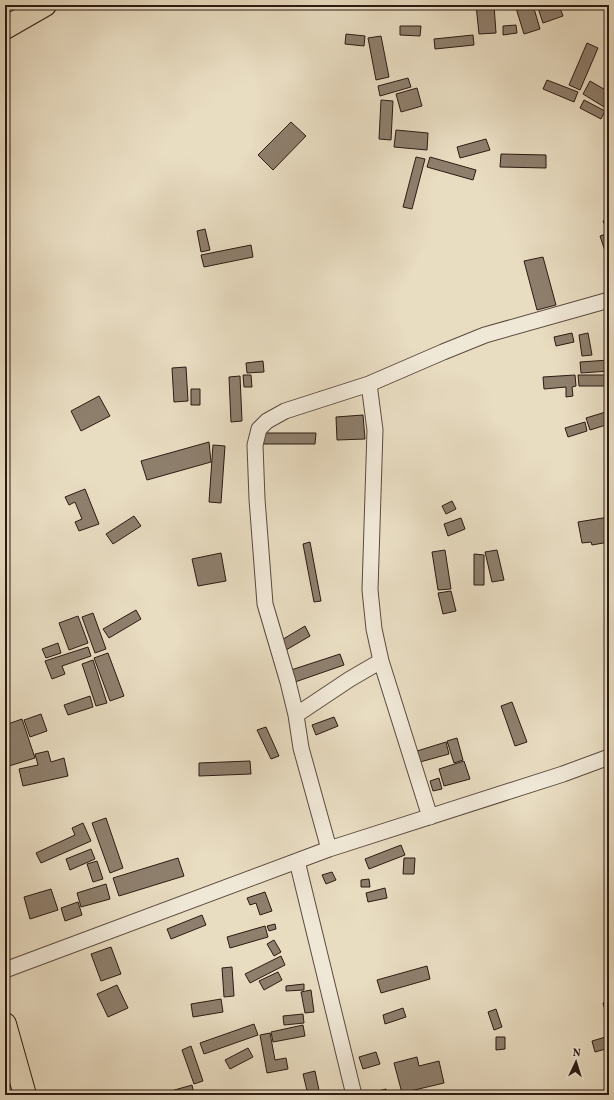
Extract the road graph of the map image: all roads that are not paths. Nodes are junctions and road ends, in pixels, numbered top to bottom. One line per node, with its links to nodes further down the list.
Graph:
1 (45, 5): 2 (main road)
2 (5, 28)
3 (609, 300): 4 (street)
4 (369, 384): 5 (street); 6 (street)
5 (381, 661): 6 (street); 8 (street)
6 (296, 716): 9 (street)
7 (609, 757): 8 (street)
8 (430, 817): 9 (street)
9 (329, 849): 10 (street)
10 (297, 861): 11 (street); 14 (street)
11 (5, 970)
12 (5, 1024): 13 (main road)
13 (25, 1095)
14 (354, 1095)

